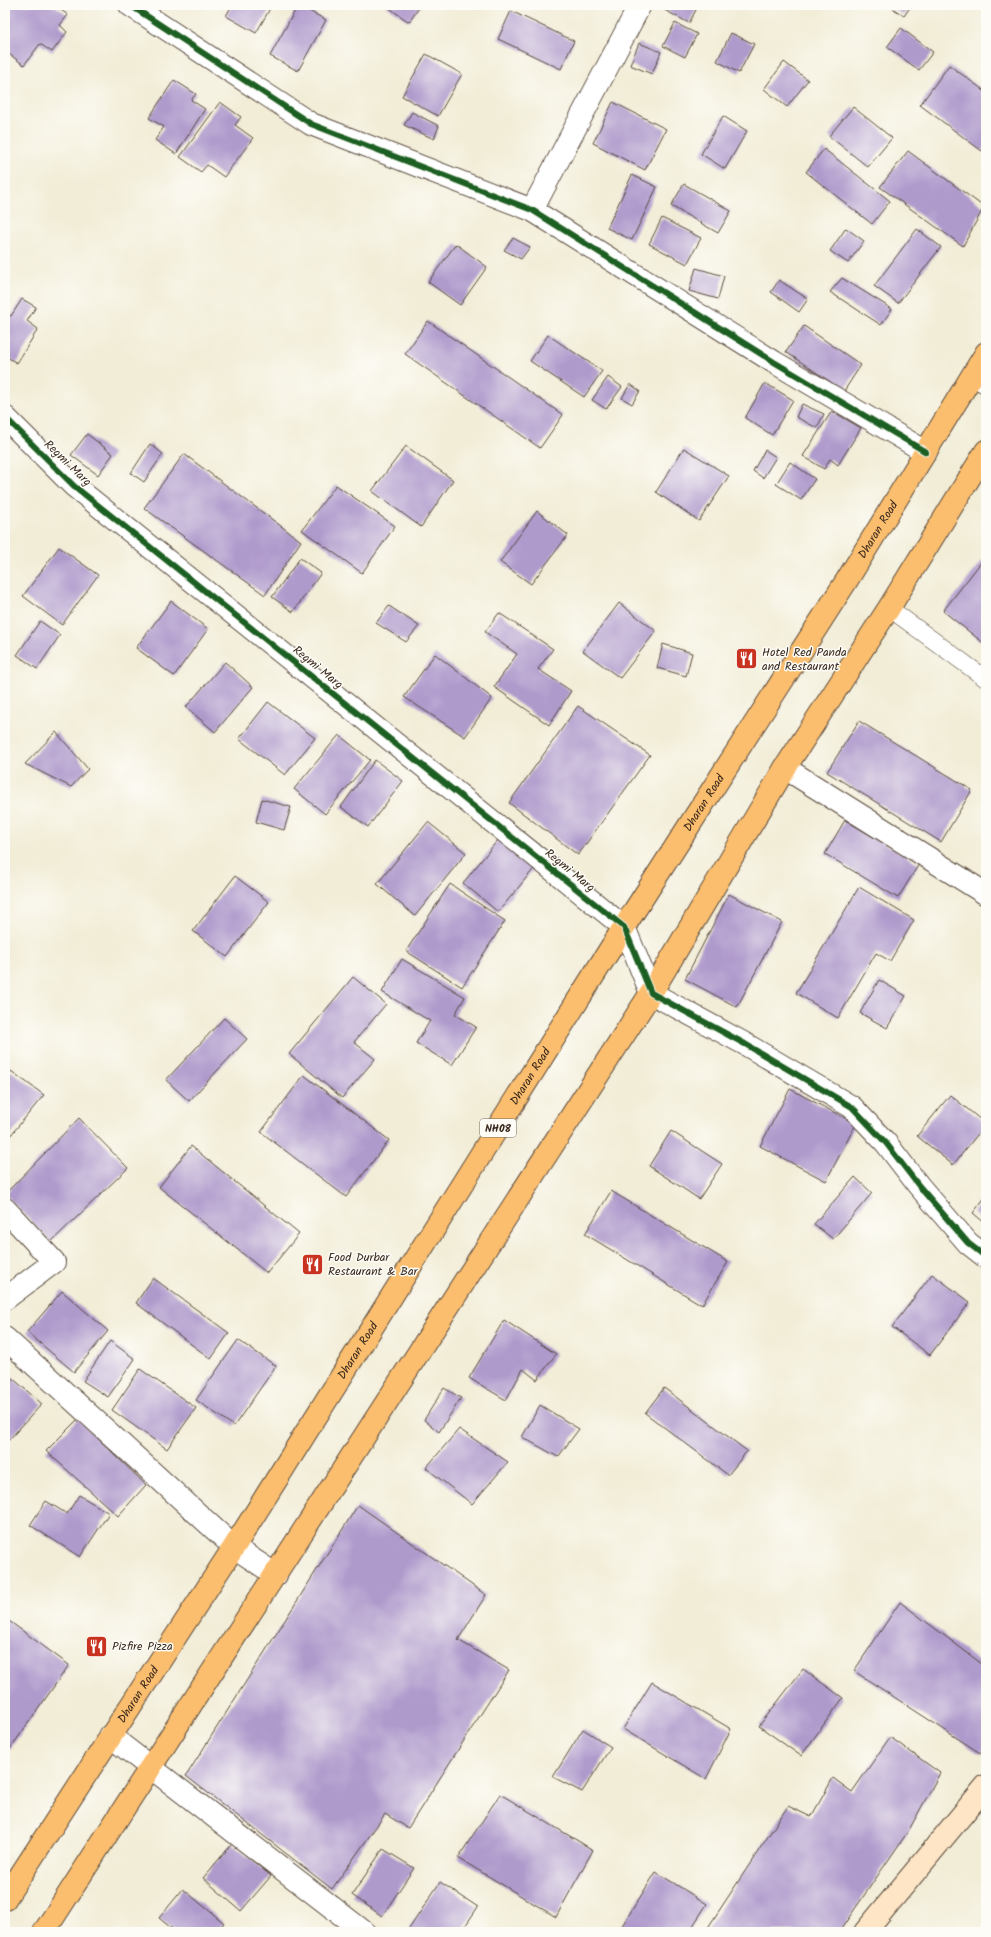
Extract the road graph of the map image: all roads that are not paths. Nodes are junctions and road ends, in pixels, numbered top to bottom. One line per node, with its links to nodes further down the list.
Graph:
1 (130, 5): 3 (street)
2 (640, 5): 3 (street)
3 (532, 210): 8 (street)
4 (986, 352): 5 (main road, Dharan Road / NH08)
5 (979, 378): 8 (main road, Dharan Road / NH08)
6 (5, 417): 13 (street, Regmi Marg)
7 (986, 451): 9 (main road)
8 (926, 452): 13 (main road, Dharan Road / NH08)
9 (889, 608): 10 (lane); 11 (main road)
10 (986, 679)
11 (785, 768): 12 (street); 14 (main road)
12 (986, 894)
13 (624, 927): 14 (street); 19 (main road, Dharan Road / NH08)
14 (650, 993): 16 (street); 20 (main road)
15 (5, 1208): 17 (street)
16 (986, 1256)
17 (5, 1299)
18 (5, 1338): 19 (street)
19 (234, 1547): 20 (street); 21 (main road, Dharan Road / NH08)
20 (276, 1575): 22 (main road)
21 (110, 1736): 22 (street); 24 (main road, Dharan Road / NH08)
22 (150, 1767): 25 (main road); 26 (street)
23 (986, 1786): 27 (main road)
24 (5, 1899)
25 (44, 1932)
26 (364, 1932)
27 (864, 1932)

